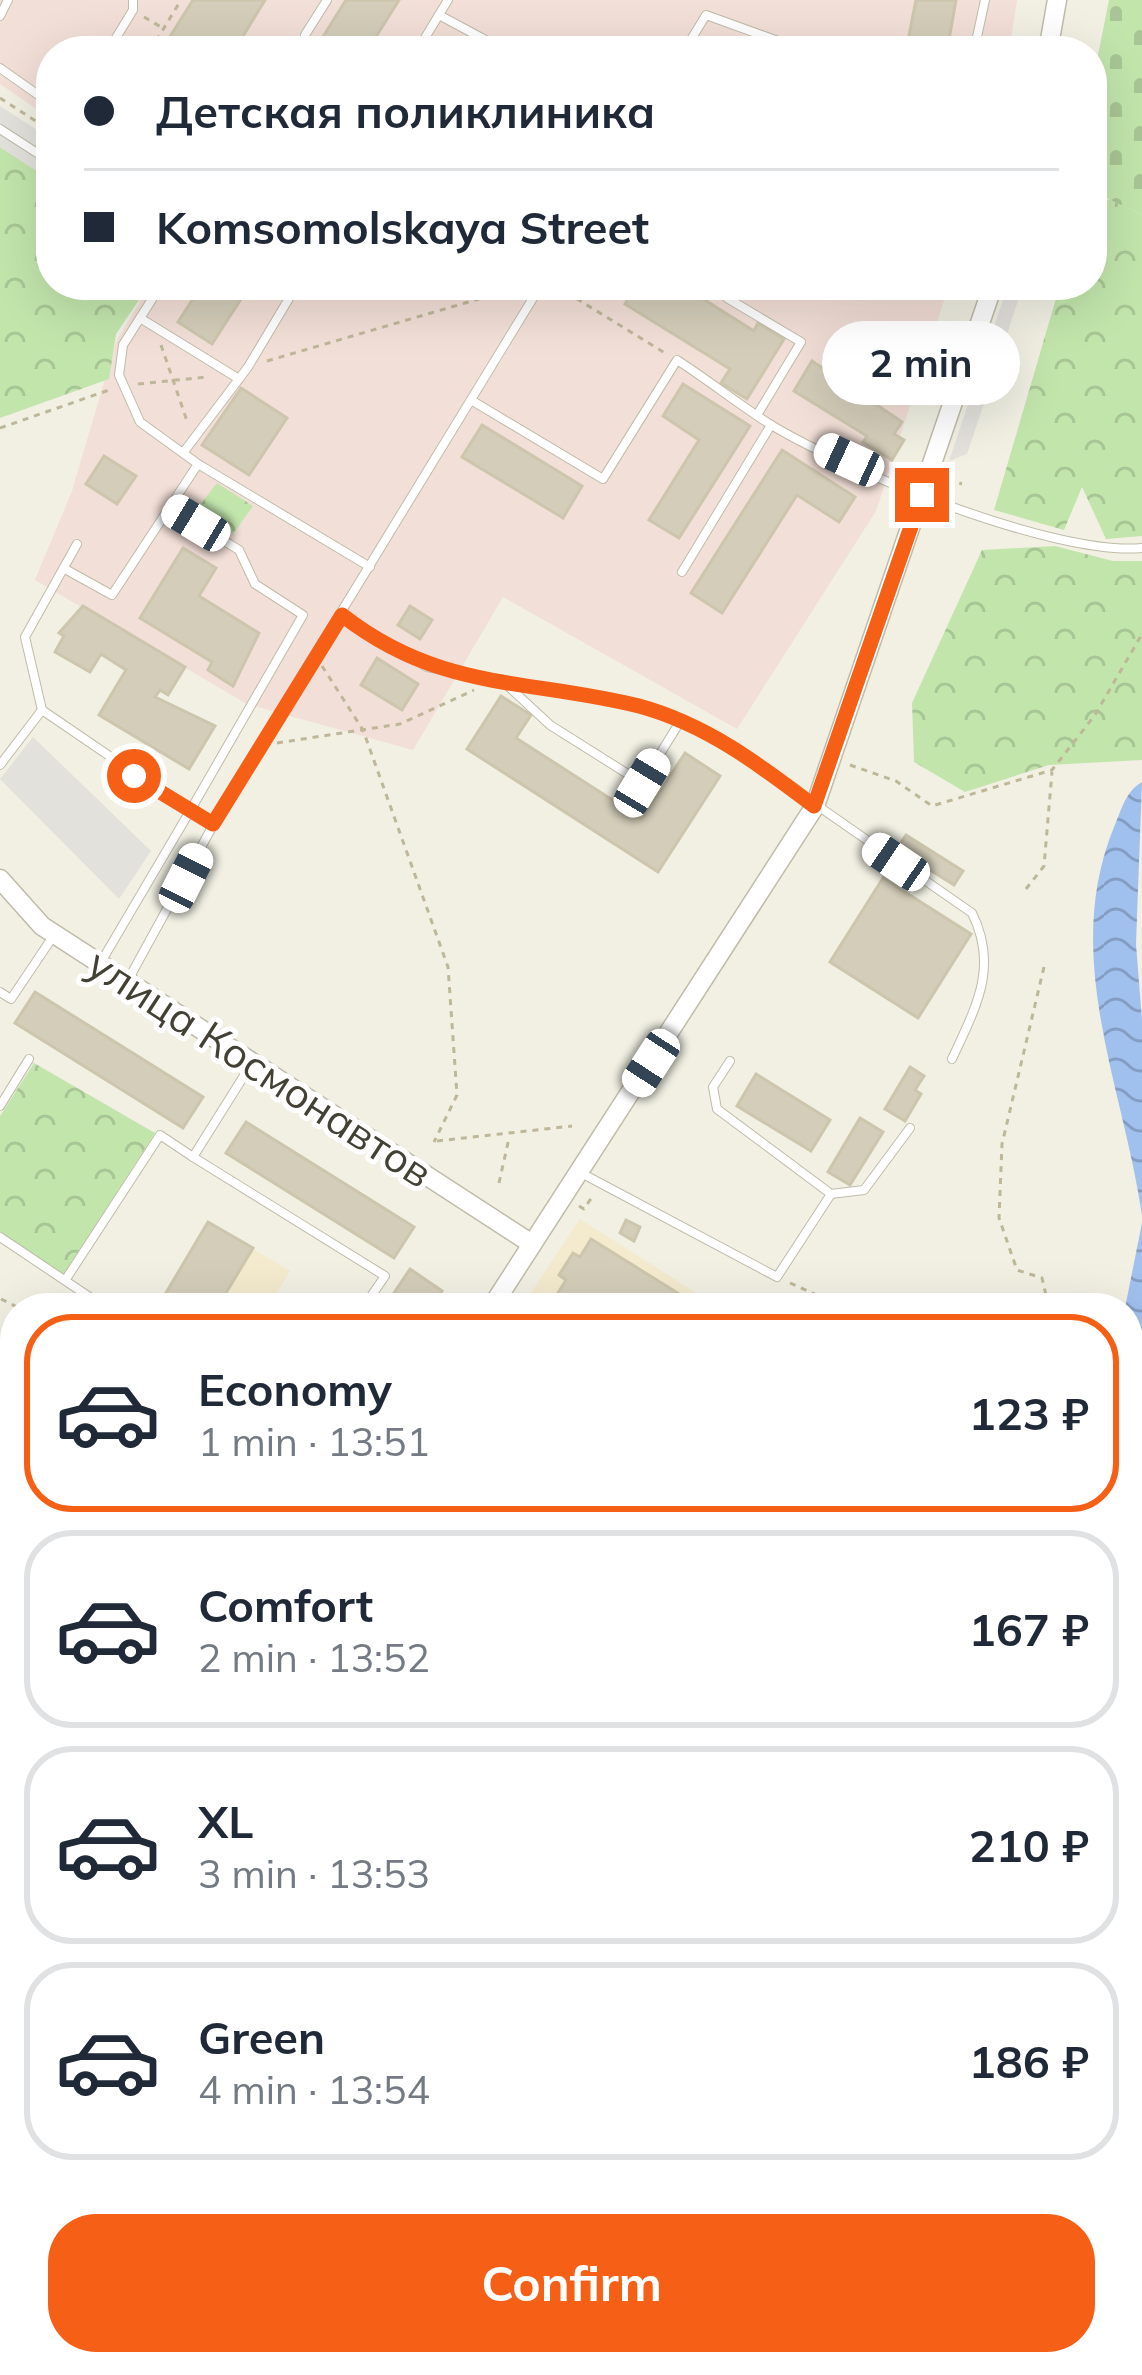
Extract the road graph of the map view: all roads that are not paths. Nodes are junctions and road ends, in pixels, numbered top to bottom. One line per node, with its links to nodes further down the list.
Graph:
1 (8, 0): 8 (lane)
2 (133, 0): 10 (lane)
3 (327, 0): 9 (lane)
4 (448, 0): 7 (lane)
5 (985, 0): 15 (lane)
6 (1057, 0): 16 (street)
7 (439, 15): 11 (lane); 12 (lane)
8 (0, 16)
9 (305, 35)
10 (117, 36)
11 (426, 36)
12 (478, 36)
13 (693, 36): 14 (lane)
14 (764, 36)
15 (977, 36)
16 (1051, 36)
17 (0, 68): 18 (lane)
18 (36, 93)
19 (0, 129): 20 (lane)
20 (36, 152)
21 (151, 300): 26 (lane)
22 (288, 300): 27 (lane)
23 (532, 300): 28 (lane)
24 (730, 300): 29 (lane)
25 (988, 300): 33 (street)
26 (140, 318): 27 (lane); 31 (lane)
27 (239, 379): 31 (lane)
28 (471, 400): 29 (lane); 37 (lane)
29 (757, 415): 30 (lane)
30 (771, 425): 33 (lane); 39 (lane)
31 (183, 453): 32 (lane)
32 (198, 464): 34 (lane); 37 (lane)
33 (922, 495): 36 (lane); 45 (street)
34 (169, 507): 38 (lane); 46 (lane)
35 (77, 544): 38 (lane)
36 (1142, 548)
37 (370, 566): 40 (lane)
38 (65, 569): 42 (lane)
39 (682, 572)
40 (342, 615): 41 (lane); 47 (lane)
41 (507, 685): 43 (lane); 43 (lane)
42 (42, 710): 44 (lane); 46 (lane)
43 (681, 720): 45 (lane)
44 (0, 765)
45 (814, 806): 53 (lane); 60 (street)
46 (190, 811): 47 (lane); 50 (lane)
47 (213, 824): 51 (lane)
48 (0, 879): 49 (street, улица Космонавтов)
49 (55, 934): 50 (street, улица Космонавтов); 52 (lane)
50 (100, 964): 51 (street, улица Космонавтов)
51 (128, 982): 56 (street, улица Космонавтов)
52 (0, 992)
53 (952, 1058)
54 (29, 1059): 57 (lane)
55 (730, 1061): 61 (lane)
56 (253, 1063): 59 (lane); 63 (street, улица Космонавтов)
57 (0, 1106)
58 (910, 1128): 61 (lane)
59 (193, 1157): 64 (lane); 66 (lane)
60 (581, 1173): 61 (lane); 63 (street)
61 (831, 1194)
62 (0, 1237): 64 (lane)
63 (532, 1244): 67 (street)
64 (66, 1279): 65 (lane)
65 (85, 1293)
66 (373, 1293)
67 (501, 1293)

